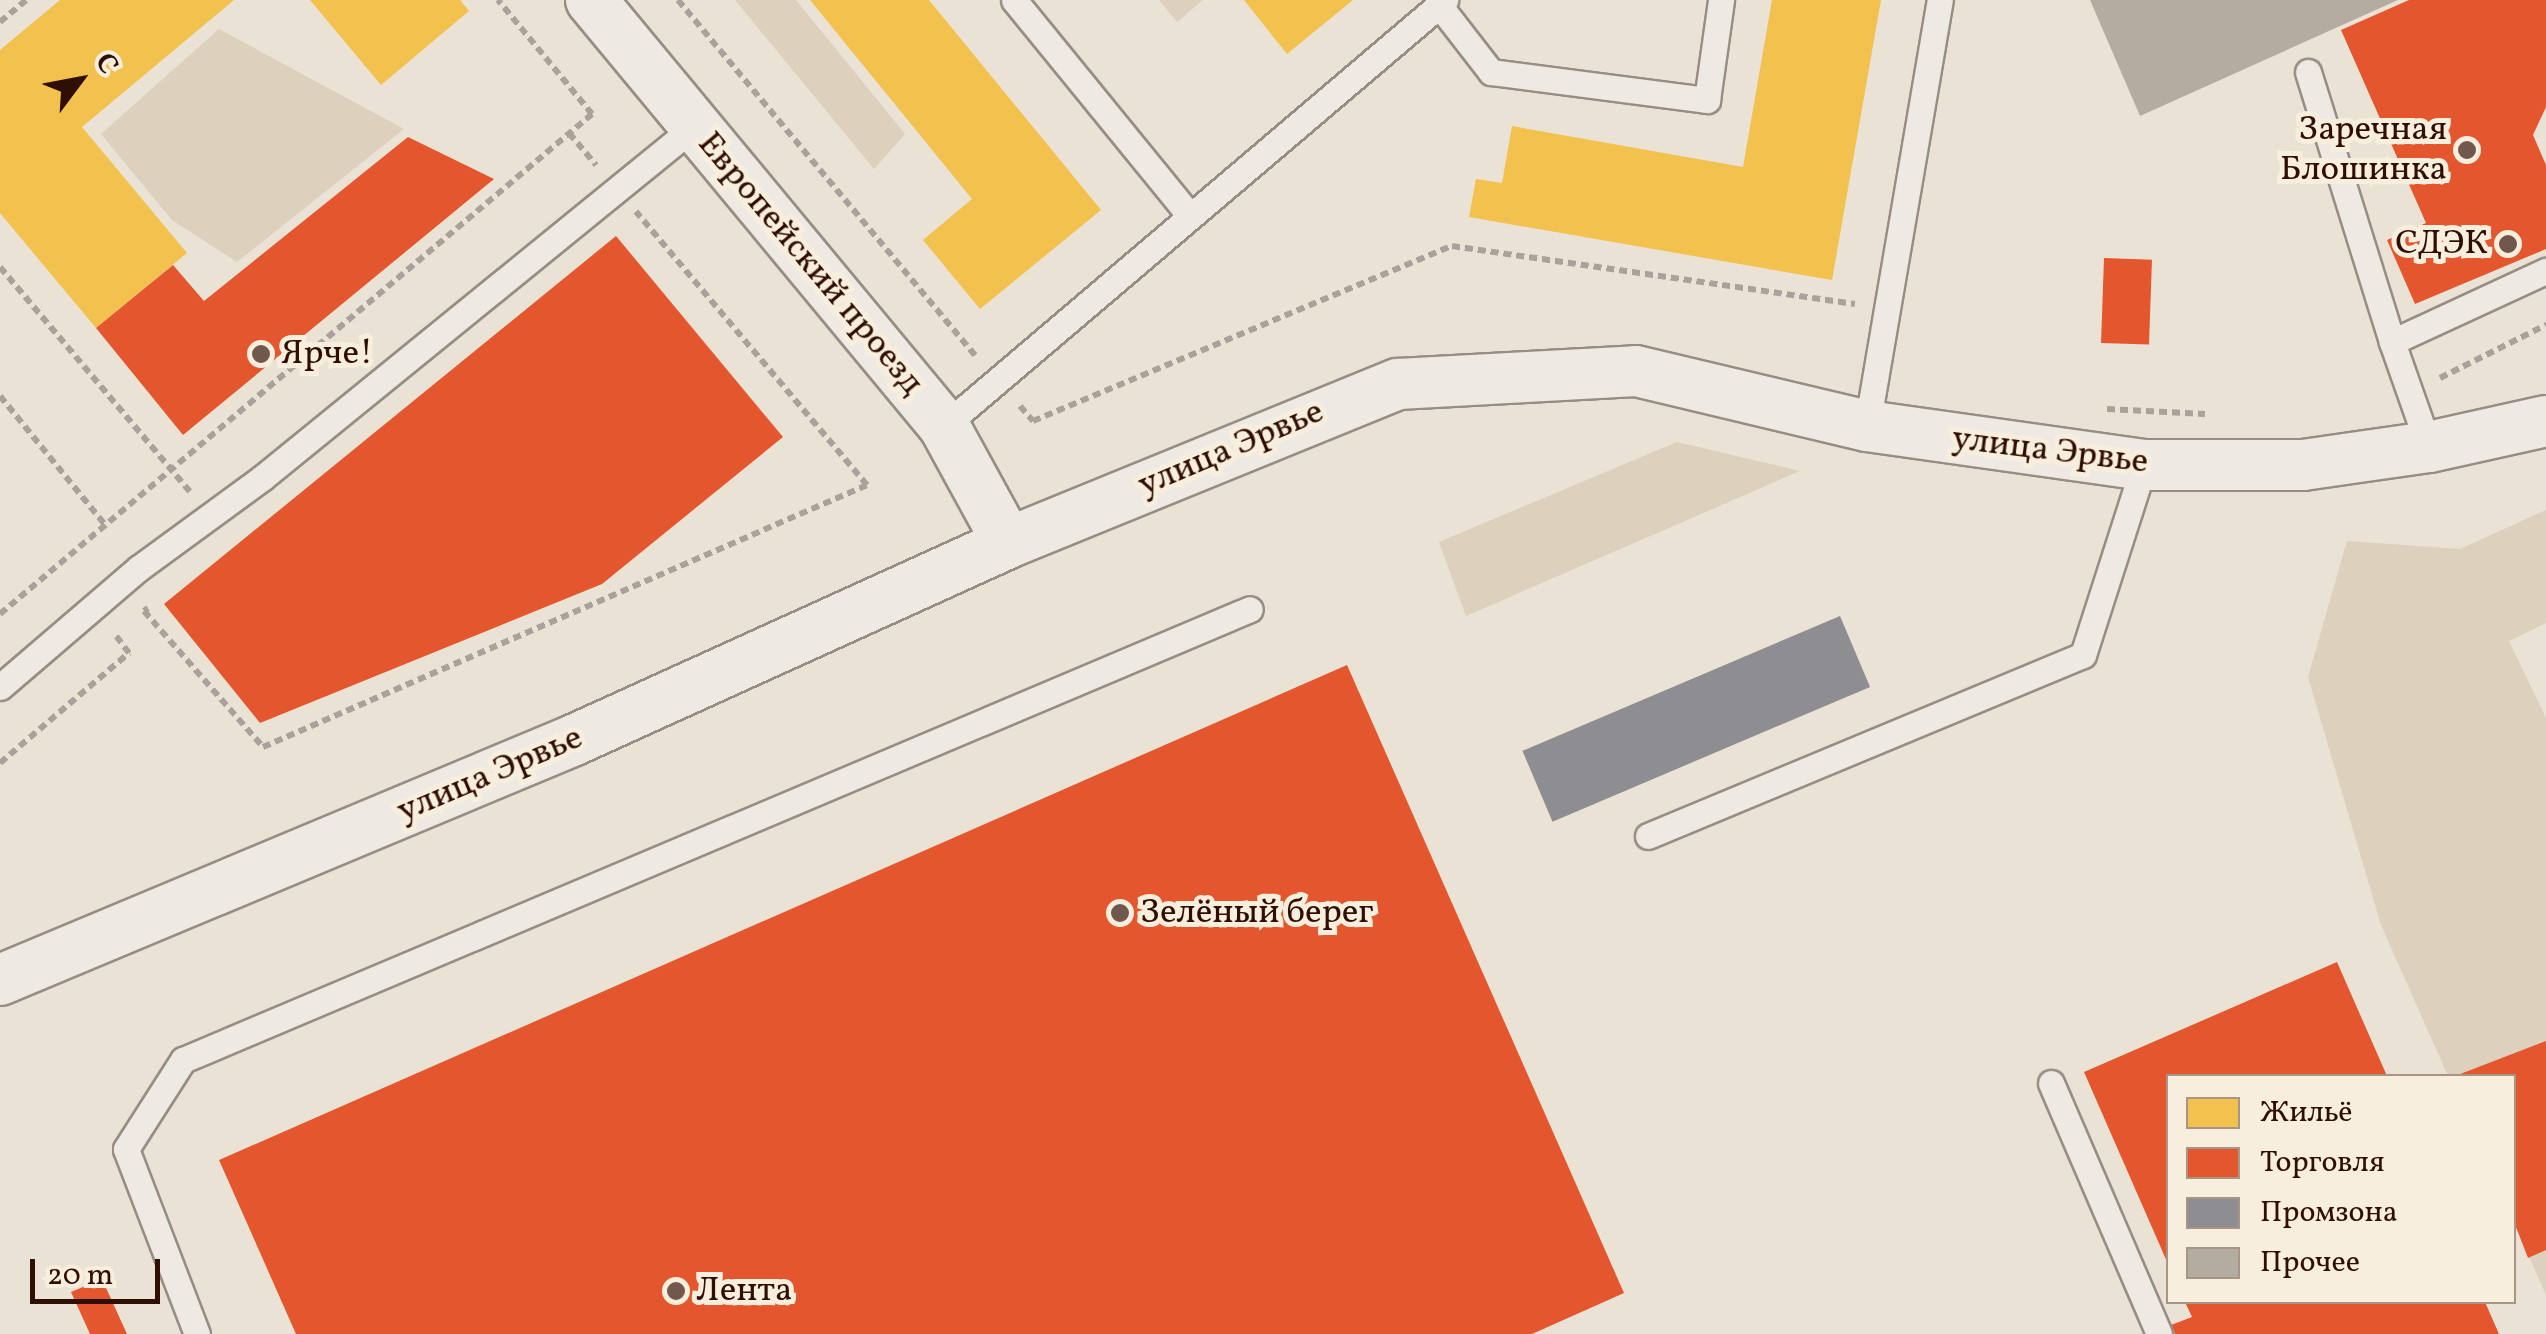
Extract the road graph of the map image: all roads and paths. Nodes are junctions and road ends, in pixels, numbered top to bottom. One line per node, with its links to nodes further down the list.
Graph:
1 (26, 0): 9 (path)
2 (498, 0): 12 (path)
3 (591, 0): 11 (street, Европейский проезд)
4 (678, 0): 22 (path)
5 (1014, 0): 14 (lane)
6 (1721, 0): 8 (lane)
7 (1940, 0): 21 (lane)
8 (1442, 3): 14 (lane)
9 (0, 22)
10 (2308, 72): 20 (lane)
11 (695, 126): 13 (lane); 28 (street, Европейский проезд)
12 (569, 133): 13 (path); 32 (path)
13 (618, 190): 33 (lane); 36 (path)
14 (1188, 213): 22 (lane)
15 (0, 268): 32 (path)
16 (2546, 271): 20 (lane)
17 (1858, 287): 18 (path)
18 (1855, 306): 21 (path); 22 (path)
19 (2546, 325): 23 (path)
20 (2392, 342): 23 (lane)
21 (1878, 366): 29 (lane)
22 (998, 382): 28 (lane)
23 (2410, 393): 30 (lane)
24 (0, 396): 34 (path)
25 (2094, 408): 26 (path)
26 (2222, 415)
27 (2546, 421): 30 (street, улица Эрвье)
28 (944, 426): 35 (street, Европейский проезд)
29 (1868, 426): 31 (street, улица Эрвье); 35 (street, улица Эрвье)
30 (2430, 448): 31 (street, улица Эрвье)
31 (2144, 465): 40 (lane)
32 (172, 470): 33 (path); 34 (path)
33 (209, 515): 39 (lane)
34 (106, 526): 38 (path)
35 (1008, 543): 41 (street, улица Эрвье)
36 (158, 599)
37 (1250, 609): 43 (lane)
38 (0, 614)
39 (0, 687)
40 (1648, 836)
41 (0, 980)
42 (2051, 1083): 44 (lane)
43 (197, 1334)
44 (2159, 1334)

